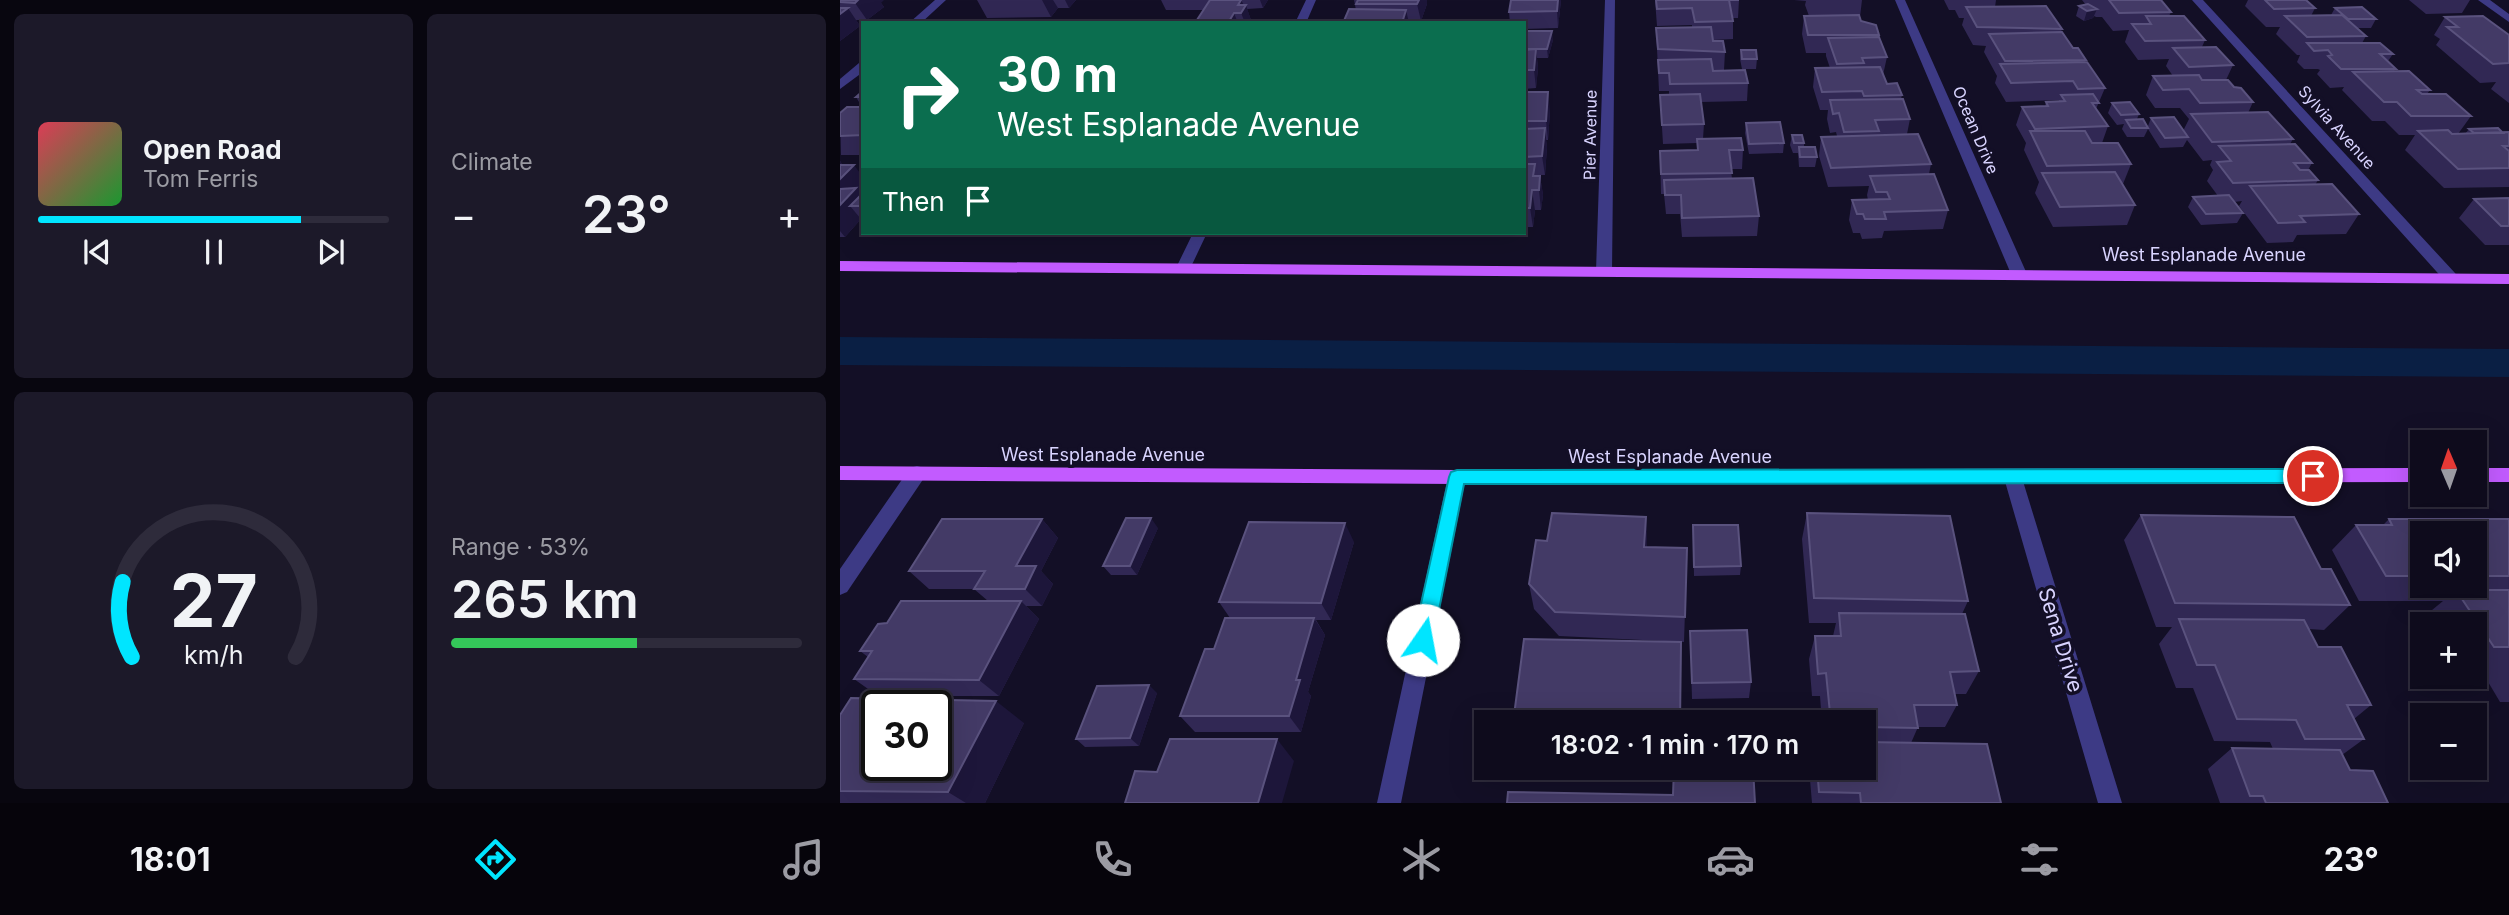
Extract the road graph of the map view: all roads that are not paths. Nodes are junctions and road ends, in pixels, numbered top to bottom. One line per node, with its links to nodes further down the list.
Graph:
1 (941, 0): 8 (street)
2 (1311, 0): 9 (street)
3 (1610, 0): 15 (street, Pier Avenue)
4 (1900, 0): 16 (street, Ocean Drive)
5 (2197, 0): 17 (street, Sylvia Avenue)
6 (2483, 0): 7 (street)
7 (2509, 19)
8 (916, 21)
9 (1301, 21)
10 (861, 68): 11 (street)
11 (840, 85)
12 (1199, 235): 14 (street)
13 (840, 266): 14 (main road, West Esplanade Avenue)
14 (1184, 268): 15 (main road, West Esplanade Avenue)
15 (1604, 271): 16 (main road, West Esplanade Avenue)
16 (2019, 274): 17 (main road, West Esplanade Avenue)
17 (2450, 277): 18 (main road, West Esplanade Avenue)
18 (2509, 279)
19 (840, 473): 20 (main road, West Esplanade Avenue)
20 (917, 473): 24 (main road, West Esplanade Avenue); 26 (street)
21 (2410, 475): 25 (main road, West Esplanade Avenue)
22 (2487, 475): 23 (main road)
23 (2509, 475)
24 (1457, 477): 25 (main road, West Esplanade Avenue); 27 (street)
25 (2013, 478): 28 (street, Sena Drive)
26 (840, 586)
27 (1389, 803)
28 (2110, 803)

